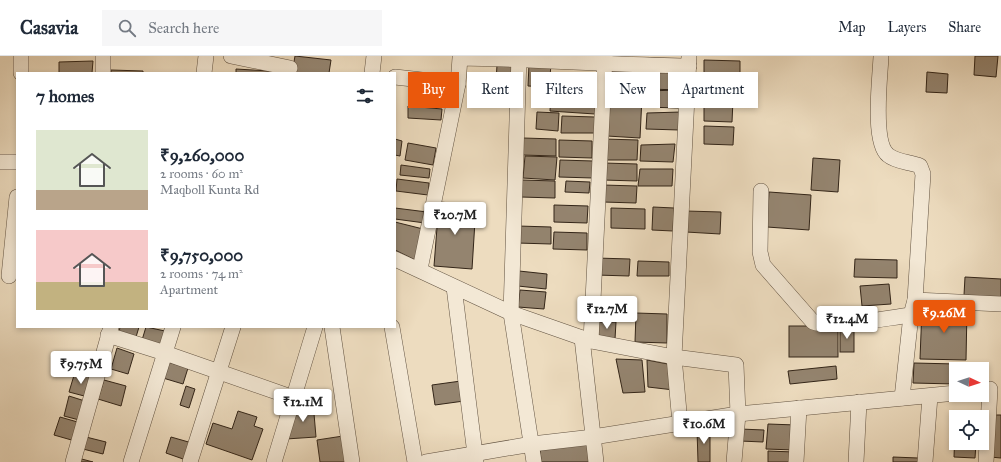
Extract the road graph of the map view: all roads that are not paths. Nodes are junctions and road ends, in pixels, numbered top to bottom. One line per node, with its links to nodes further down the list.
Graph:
1 (21, 56): 11 (street)
2 (103, 56): 12 (street)
3 (206, 56): 13 (street)
4 (231, 56): 10 (street)
5 (374, 56): 14 (street)
6 (519, 57): 8 (street); 15 (street); 29 (street)
7 (881, 57): 27 (street)
8 (605, 60): 9 (street); 37 (street)
9 (689, 61): 39 (street)
10 (290, 66)
11 (20, 72)
12 (103, 72)
13 (204, 72)
14 (372, 72)
15 (459, 72)
16 (396, 77): 17 (street)
17 (408, 78)
18 (453, 108): 24 (street)
19 (0, 162): 20 (street)
20 (16, 162)
21 (760, 191): 30 (street)
22 (16, 207): 25 (street)
23 (396, 259): 24 (street)
24 (420, 269): 26 (street)
25 (9, 276)
26 (454, 287): 29 (street); 52 (street)
27 (915, 300): 28 (street); 30 (street)
28 (1001, 304)
29 (511, 313): 37 (street); 51 (street)
30 (911, 315): 45 (street)
31 (173, 328): 38 (street)
32 (233, 328): 40 (street)
33 (315, 328): 44 (street)
34 (332, 328): 57 (street)
35 (392, 328): 58 (street)
36 (110, 331): 38 (street); 53 (street)
37 (586, 339): 39 (street); 50 (street)
38 (165, 353): 40 (street); 54 (street)
39 (674, 357): 48 (street); 49 (street)
40 (219, 371): 44 (street); 55 (street)
41 (991, 390): 66 (street)
42 (949, 394): 43 (street)
43 (930, 396): 45 (street); 65 (street)
44 (294, 398): 56 (street)
45 (902, 398): 46 (street)
46 (859, 402): 47 (street); 64 (street)
47 (799, 408): 48 (street); 63 (street)
48 (738, 414): 49 (street); 62 (street)
49 (680, 423): 50 (street)
50 (593, 437): 51 (street); 61 (street)
51 (532, 444): 52 (street); 60 (street)
52 (476, 459): 59 (street)
53 (73, 462)
54 (131, 462)
55 (190, 462)
56 (274, 462)
57 (352, 462)
58 (415, 462)
59 (426, 462)
60 (534, 462)
61 (596, 462)
62 (734, 462)
63 (796, 462)
64 (856, 462)
65 (925, 462)
66 (986, 462)

